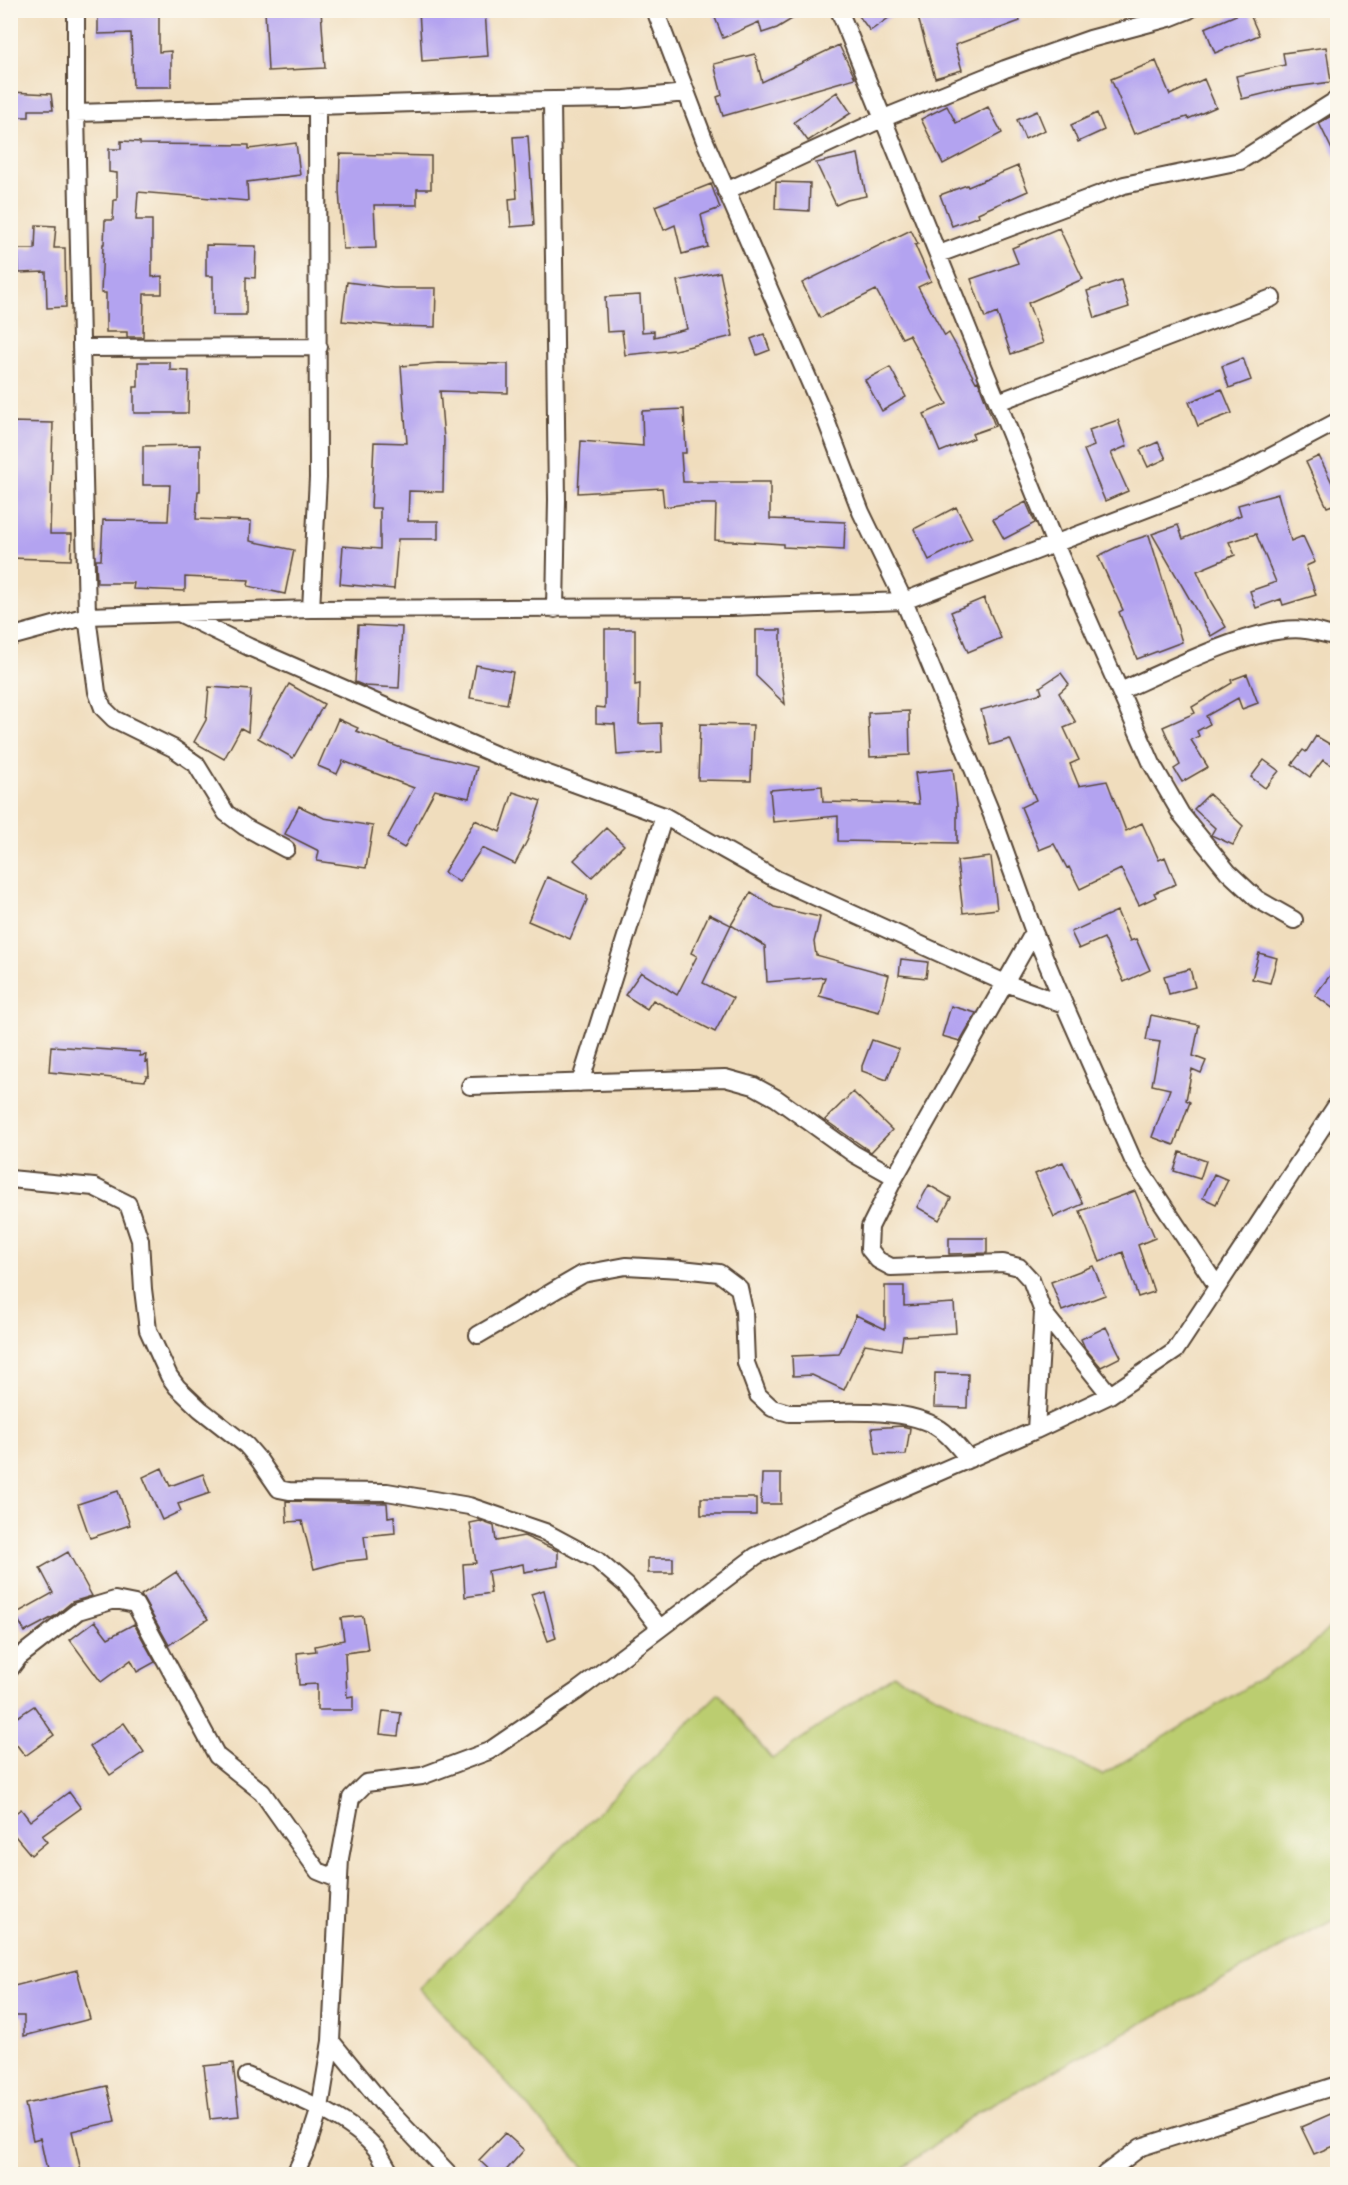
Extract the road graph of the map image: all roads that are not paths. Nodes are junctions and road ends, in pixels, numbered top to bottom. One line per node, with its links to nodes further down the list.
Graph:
1 (76, 10): 9 (street)
2 (655, 10): 5 (street)
3 (839, 10): 10 (street)
4 (1189, 10): 10 (street)
5 (686, 93): 7 (street); 11 (street)
6 (1338, 99): 12 (street)
7 (552, 101): 8 (street); 21 (street)
8 (317, 106): 9 (street); 14 (street)
9 (76, 113): 15 (street)
10 (884, 118): 11 (street); 12 (street)
11 (726, 191): 19 (street)
12 (939, 254): 16 (street)
13 (1272, 298): 16 (street)
14 (319, 347): 15 (street); 20 (street)
15 (81, 348): 23 (street)
16 (998, 402): 18 (street)
17 (1338, 421): 18 (street)
18 (1055, 544): 19 (street); 26 (street)
19 (904, 601): 21 (street); 30 (street)
20 (311, 609): 21 (street); 22 (street)
21 (555, 609)
22 (178, 613): 23 (street); 27 (street)
23 (87, 616): 24 (street); 28 (street)
24 (10, 637)
25 (1338, 638): 26 (street)
26 (1120, 691): 29 (street)
27 (664, 816): 31 (street); 33 (street)
28 (286, 849)
29 (1294, 920)
30 (1034, 932): 31 (street); 32 (street)
31 (1004, 982): 32 (street); 36 (street)
32 (1064, 1004): 38 (street)
33 (580, 1083): 34 (street); 36 (street)
34 (470, 1086)
35 (1338, 1103): 38 (street)
36 (895, 1177): 39 (street)
37 (10, 1179): 44 (street)
38 (1216, 1286): 41 (street)
39 (1043, 1312): 41 (street); 42 (street)
40 (478, 1335): 43 (street)
41 (1110, 1395): 42 (street)
42 (1036, 1430): 43 (street)
43 (969, 1459): 44 (street)
44 (659, 1628): 46 (street)
45 (10, 1669): 46 (street)
46 (340, 1858): 47 (street)
47 (331, 2041): 50 (street); 53 (street)
48 (247, 2076): 50 (street)
49 (1338, 2085): 54 (street)
50 (320, 2108): 51 (street); 52 (street)
51 (295, 2175)
52 (392, 2175)
53 (449, 2175)
54 (1106, 2175)

